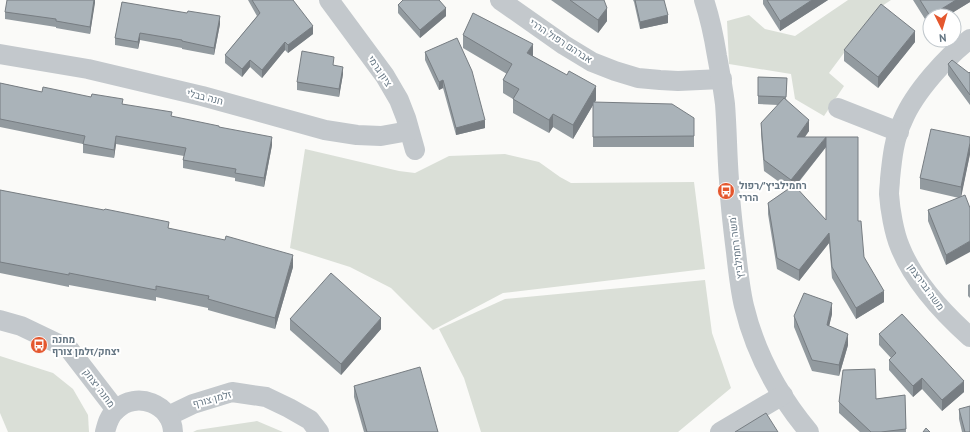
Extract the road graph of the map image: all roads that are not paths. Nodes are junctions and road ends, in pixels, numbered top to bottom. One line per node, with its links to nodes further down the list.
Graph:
1 (329, 0): 8 (street, ציון גרמי)
2 (500, 0): 6 (street, אברהם רפול הררי)
3 (704, 0): 6 (street, משה רחמילביץ')
4 (970, 39): 9 (street, משה גבירצמן)
5 (0, 54): 8 (street, חנה בבלי)
6 (722, 80): 13 (street, משה רחמילביץ')
7 (838, 108): 9 (street)
8 (410, 131): 10 (street, ציון גרמי)
9 (899, 132): 12 (street, משה גבירצמן)
10 (415, 150)
11 (0, 320): 14 (street, מחנה יצחק)
12 (970, 337)
13 (783, 395): 18 (street); 19 (street, משה רחמילביץ')
14 (116, 410): 15 (street); 16 (street)
15 (171, 424): 17 (street, זלמן צורף)
16 (105, 432)
17 (319, 432)
18 (720, 432)
19 (809, 432)

